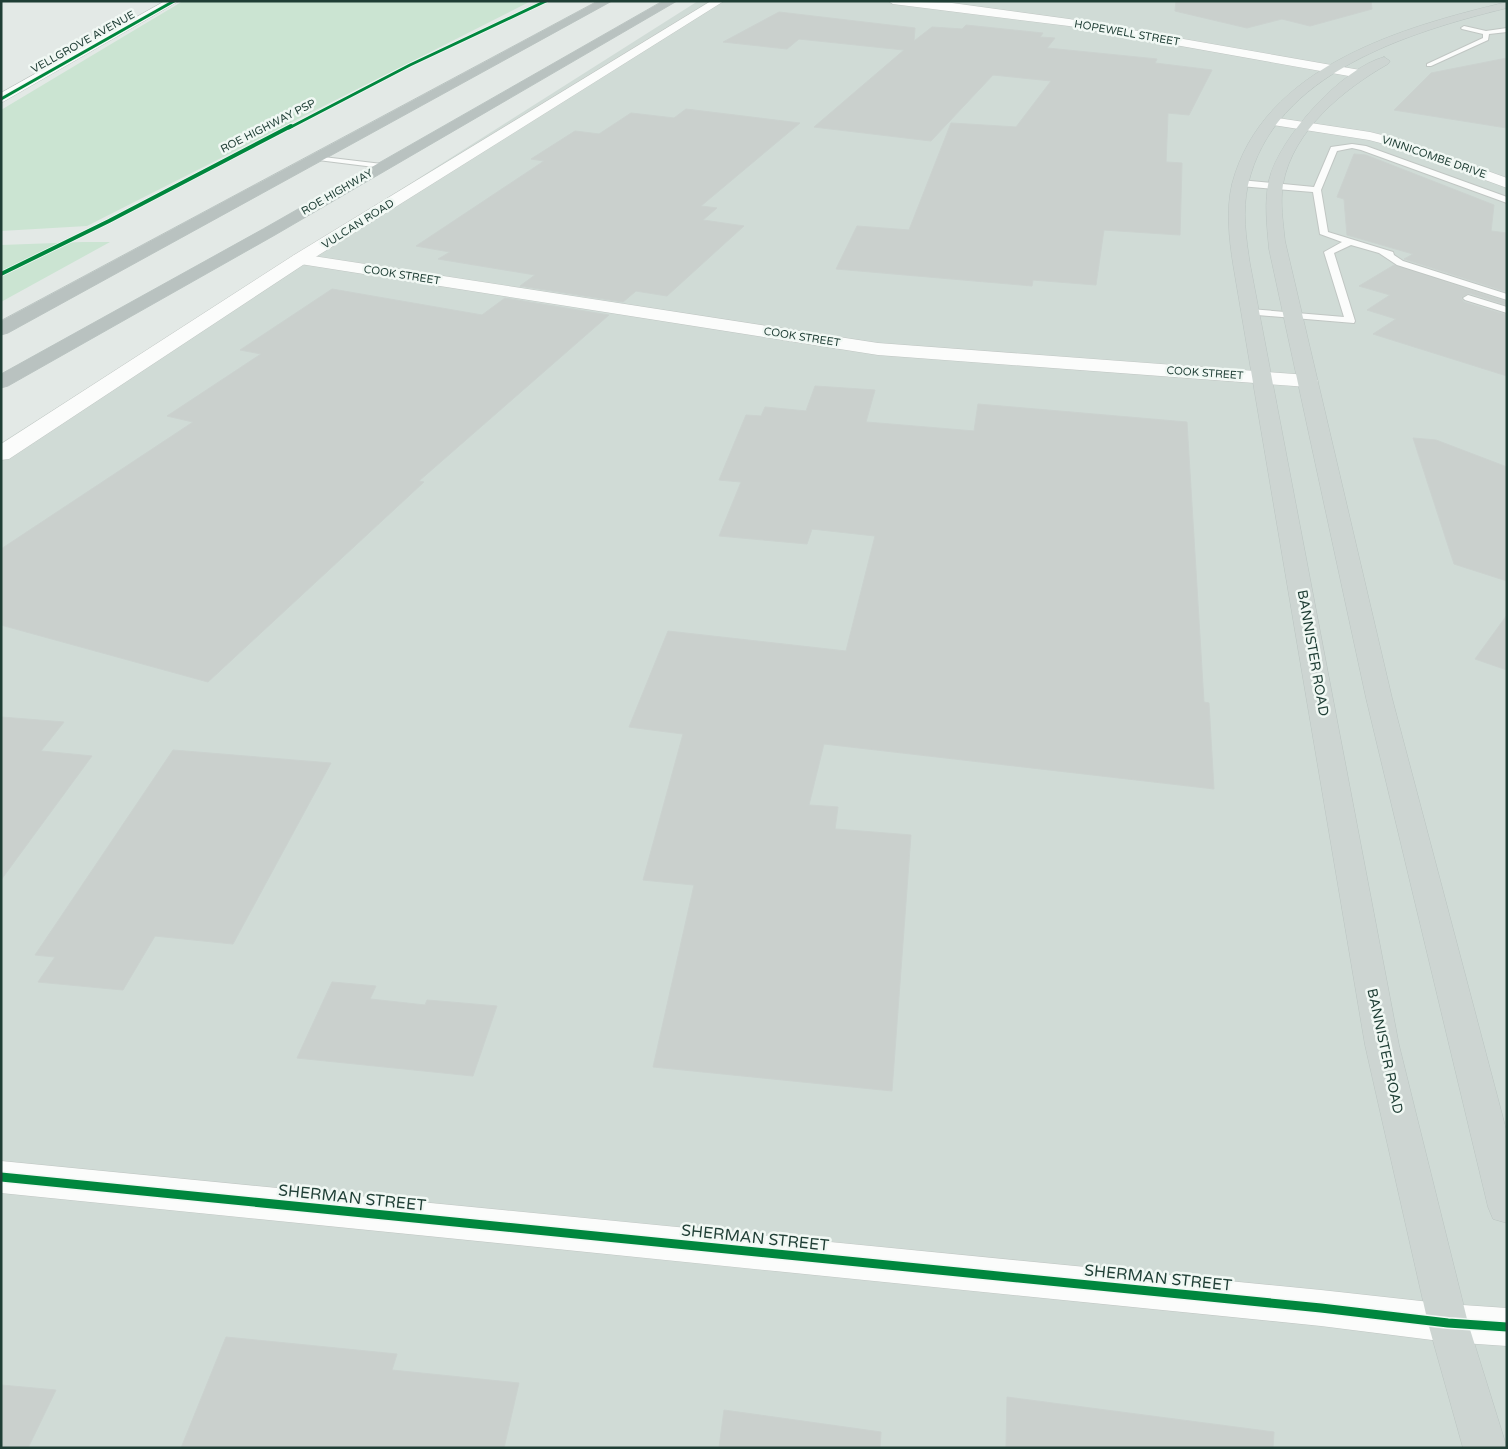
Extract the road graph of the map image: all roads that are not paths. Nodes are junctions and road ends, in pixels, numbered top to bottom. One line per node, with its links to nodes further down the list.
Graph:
1 (174, 1): 13 (street, VELLGROVE AVENUE)
2 (607, 1): 16 (highway)
3 (672, 1): 17 (highway, ROE HIGHWAY)
4 (719, 1): 26 (street, VULCAN ROAD)
5 (893, 1): 11 (street, HOPEWELL STREET)
6 (1507, 5): 11 (main road, BANNISTER ROAD)
7 (1507, 16): 8 (main road)
8 (1476, 30): 9 (lane); 10 (lane); 12 (main road)
9 (1507, 30)
10 (1429, 65)
11 (1332, 69): 12 (street, HOPEWELL STREET); 14 (main road, BANNISTER ROAD)
12 (1360, 74): 15 (main road)
13 (1, 100)
14 (1271, 121): 15 (street, VINNICOMBE DRIVE); 18 (main road, BANNISTER ROAD)
15 (1304, 125): 19 (street, VINNICOMBE DRIVE); 20 (main road)
16 (318, 158): 17 (lane); 32 (highway)
17 (382, 166): 35 (highway, ROE HIGHWAY)
18 (1240, 183): 20 (lane); 30 (main road, BANNISTER ROAD)
19 (1507, 183)
20 (1275, 186): 21 (lane); 31 (main road)
21 (1317, 190): 22 (lane); 23 (lane)
22 (1507, 200)
23 (1351, 242): 24 (lane); 31 (lane)
24 (1381, 251): 25 (lane); 28 (lane)
25 (1399, 256)
26 (300, 260): 33 (street, COOK STREET); 36 (street, VULCAN ROAD)
27 (1468, 298): 29 (lane)
28 (1507, 298)
29 (1507, 310)
30 (1250, 312): 31 (lane); 33 (main road, BANNISTER ROAD)
31 (1292, 316): 34 (main road)
32 (1, 329)
33 (1262, 377): 34 (street, COOK STREET); 39 (main road, BANNISTER ROAD)
34 (1308, 381): 38 (main road)
35 (1, 382)
36 (1, 454)
37 (1, 1177): 39 (street, SHERMAN STREET)
38 (1507, 1207)
39 (1448, 1323): 40 (street, SHERMAN STREET); 41 (main road, BANNISTER ROAD)
40 (1507, 1327)
41 (1485, 1448)

